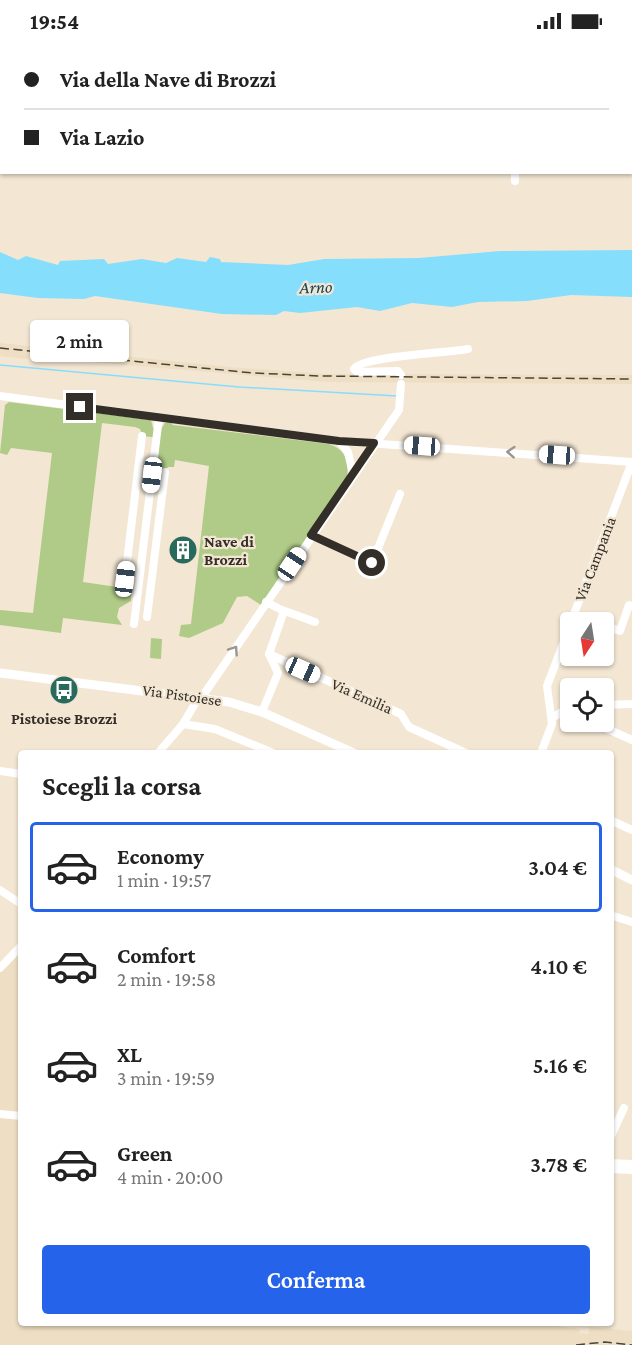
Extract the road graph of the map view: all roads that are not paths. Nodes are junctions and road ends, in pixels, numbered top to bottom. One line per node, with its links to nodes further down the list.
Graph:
1 (468, 349): 7 (street)
2 (0, 396): 3 (street); 4 (street)
3 (0, 401)
4 (159, 417): 6 (street); 12 (street)
5 (142, 436): 10 (street)
6 (339, 441): 7 (street); 11 (street)
7 (374, 443): 8 (street, one-way to 7); 11 (street)
8 (632, 462): 27 (street, Via Campania)
9 (165, 472): 16 (street)
10 (138, 474): 12 (street); 14 (street)
11 (353, 474): 17 (street)
12 (152, 475): 15 (street)
13 (400, 494): 17 (street)
14 (134, 508): 15 (street); 18 (street)
15 (148, 509): 16 (street); 19 (street)
16 (161, 510): 20 (street)
17 (311, 535): 24 (street)
18 (129, 544): 19 (street); 21 (street)
19 (143, 545): 20 (street); 22 (street)
20 (156, 547): 23 (street)
21 (125, 579)
22 (139, 580): 23 (street); 30 (street)
23 (152, 582): 28 (street)
24 (266, 602): 26 (street); 36 (street, one-way to 24)
25 (632, 606): 31 (street)
26 (282, 610): 29 (street); 33 (street)
27 (575, 612)
28 (147, 617)
29 (315, 622)
30 (134, 624)
31 (614, 629)
32 (560, 652): 41 (street, Via Campania)
33 (269, 654): 39 (street); 49 (street, Via Emilia)
34 (0, 673): 36 (main road, Via Pistoiese)
35 (0, 678): 36 (main road, Via Pistoiese)
36 (199, 700): 39 (main road, Via Pistoiese); 42 (street); 47 (main road, Via Pistoiese)
37 (614, 705): 38 (street)
38 (632, 705)
39 (262, 712): 48 (main road, Via Pistoiese)
40 (560, 713): 41 (street)
41 (552, 718): 50 (street, Via Campania)
42 (183, 724): 45 (street); 46 (street)
43 (614, 732): 44 (street)
44 (632, 740)
45 (161, 750)
46 (266, 750)
47 (335, 750)
48 (347, 750)
49 (459, 750)
50 (542, 750)
51 (0, 771): 52 (street)
52 (18, 774)
53 (614, 822): 54 (street)
54 (632, 830)
55 (614, 871): 57 (main road)
56 (614, 876): 57 (main road)
57 (632, 882)
58 (0, 890): 59 (street)
59 (18, 902)
60 (614, 916): 61 (street)
61 (632, 922)
62 (18, 949): 63 (street)
63 (0, 968)
64 (624, 1108): 67 (street)
65 (0, 1114): 66 (street)
66 (18, 1116)
67 (614, 1129)
68 (614, 1163): 69 (street)
69 (632, 1164)
70 (614, 1169): 71 (street)
71 (632, 1170)

